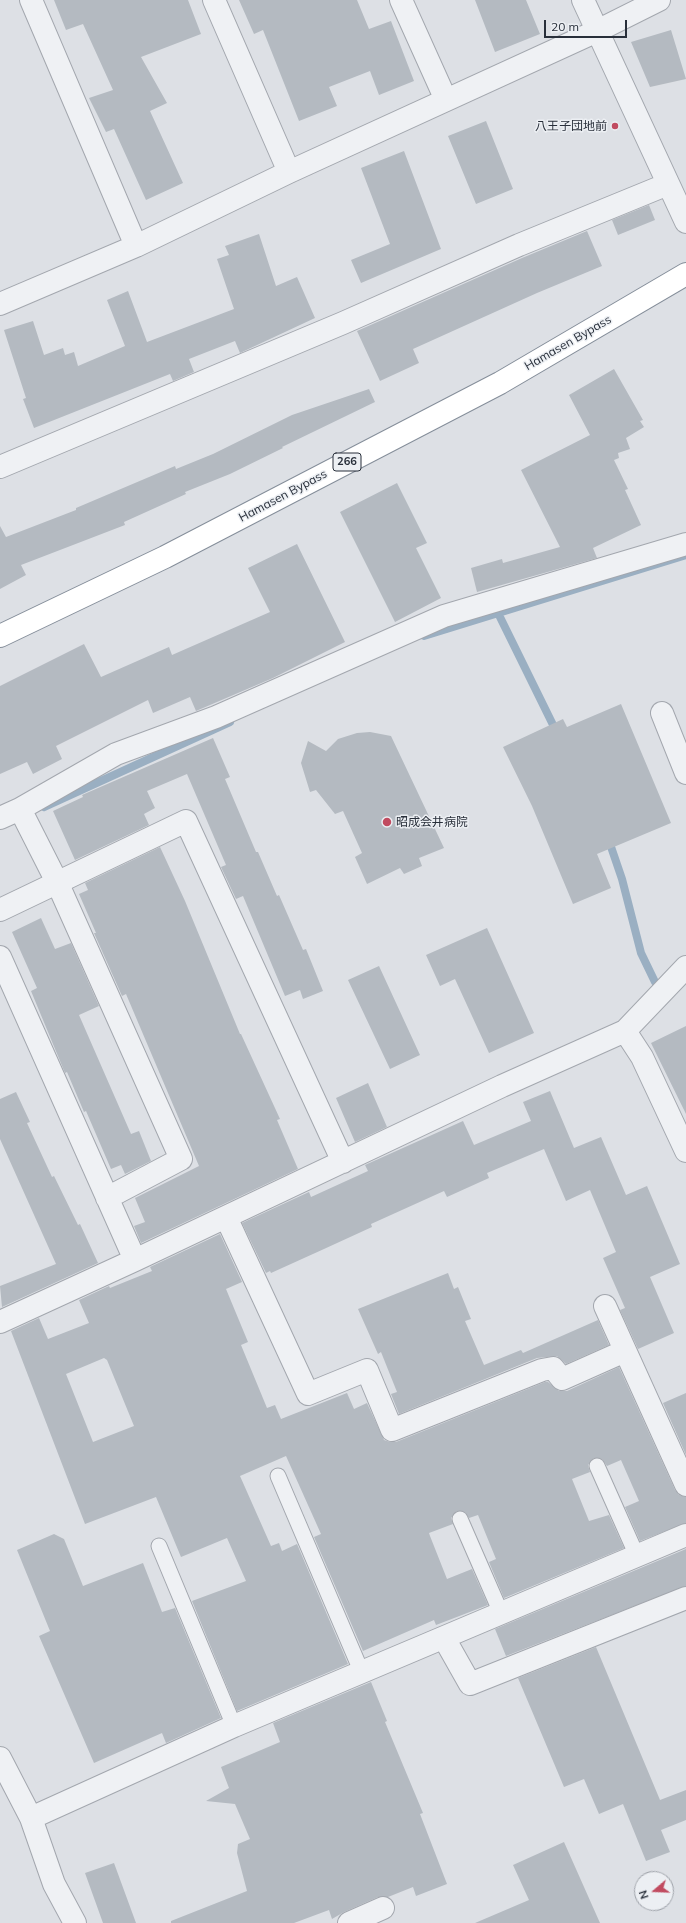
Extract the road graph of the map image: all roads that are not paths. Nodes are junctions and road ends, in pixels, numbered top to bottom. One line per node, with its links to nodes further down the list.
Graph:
1 (31, 0): 11 (street)
2 (214, 0): 8 (street)
3 (401, 0): 7 (street)
4 (583, 0): 6 (street)
5 (659, 0): 6 (street)
6 (597, 31): 7 (street); 9 (street)
7 (446, 100): 8 (street)
8 (288, 172): 11 (street)
9 (668, 184): 10 (street); 14 (street)
10 (686, 222)
11 (136, 246): 13 (street)
12 (686, 274): 16 (highway, Hamasen Bypass / 266)
13 (0, 304)
14 (0, 467)
15 (686, 544): 19 (street)
16 (0, 636)
17 (662, 713): 18 (street)
18 (686, 772)
19 (20, 809): 20 (street); 21 (street)
20 (0, 818)
21 (57, 882): 22 (street); 27 (street); 28 (street)
22 (0, 910)
23 (0, 957): 28 (street)
24 (686, 967): 25 (street)
25 (625, 1031): 26 (street); 27 (street)
26 (686, 1151)
27 (342, 1162): 29 (street)
28 (108, 1198): 30 (street)
29 (226, 1217): 30 (street); 33 (street)
30 (135, 1260): 32 (street)
31 (604, 1306): 33 (street)
32 (0, 1322)
33 (625, 1351): 36 (street)
34 (597, 1466): 40 (lane)
35 (278, 1476): 44 (lane)
36 (686, 1485)
37 (460, 1519): 42 (lane)
38 (686, 1536): 40 (street)
39 (159, 1546): 45 (lane)
40 (637, 1556): 42 (street)
41 (686, 1598): 43 (street)
42 (501, 1613): 43 (street)
43 (444, 1638): 44 (street)
44 (362, 1673): 45 (street)
45 (234, 1726): 47 (street)
46 (0, 1758): 47 (street)
47 (31, 1818): 49 (street)
48 (383, 1908): 50 (street)
49 (75, 1923)
50 (349, 1923)

